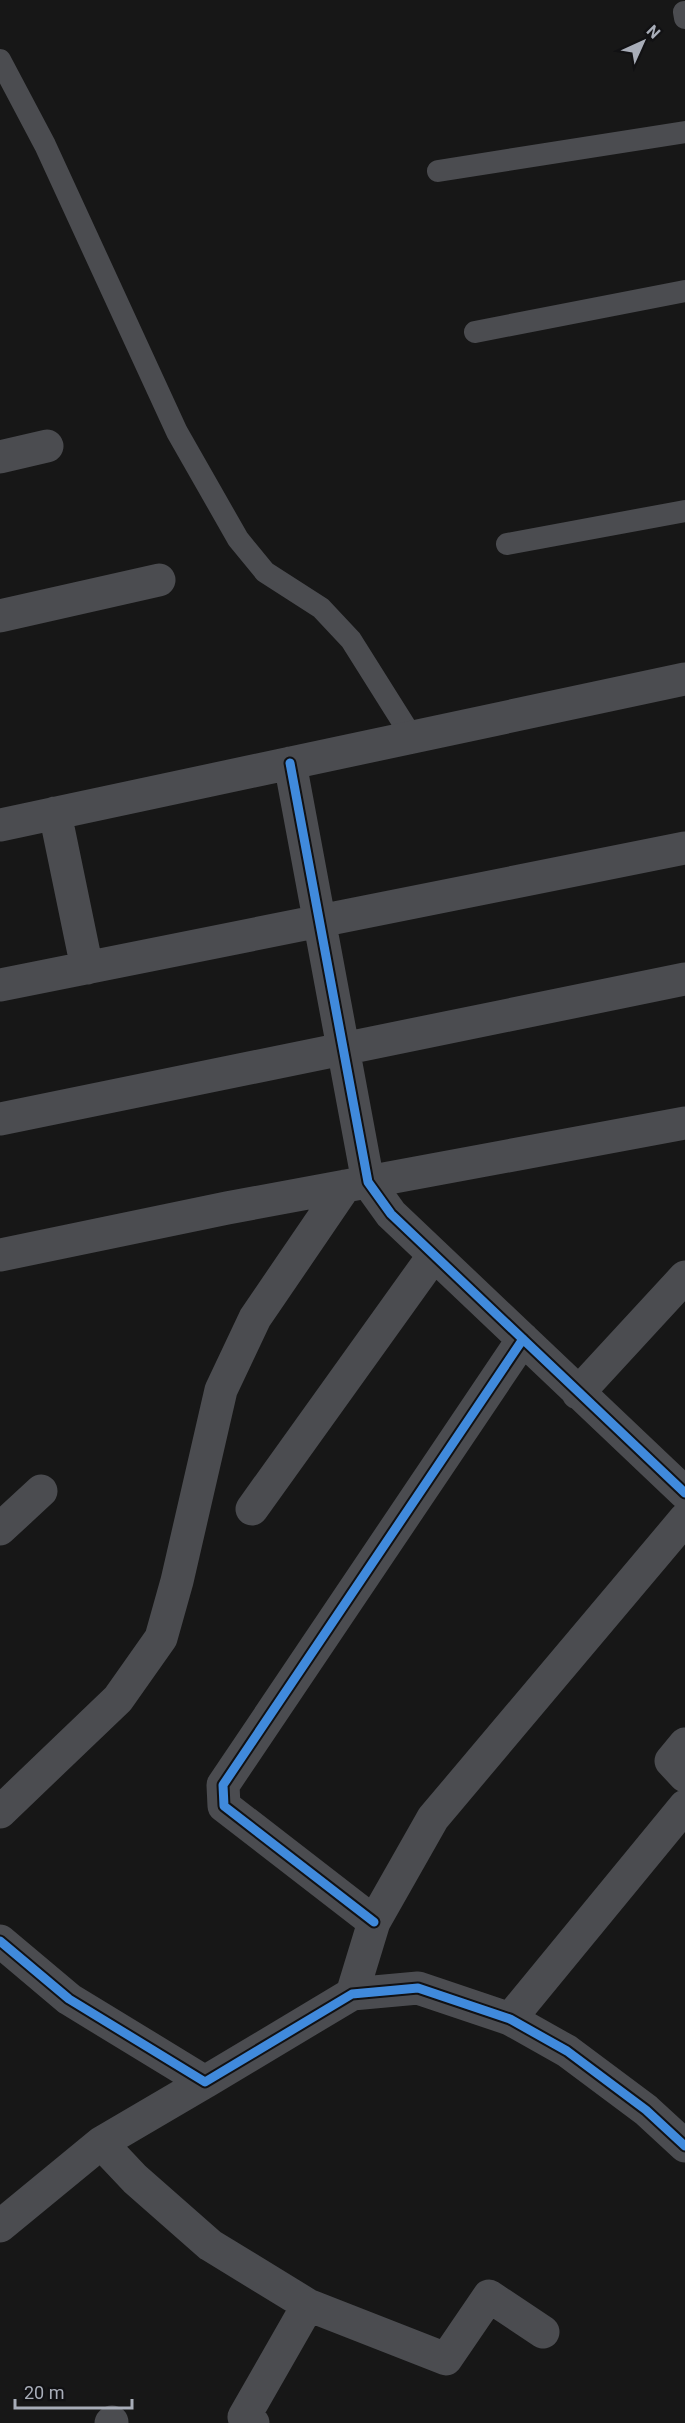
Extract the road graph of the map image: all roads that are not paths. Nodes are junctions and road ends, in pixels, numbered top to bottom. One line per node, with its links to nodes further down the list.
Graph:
1 (0, 60): 13 (lane)
2 (685, 132): 3 (lane)
3 (438, 171)
4 (685, 291): 5 (lane)
5 (475, 332)
6 (47, 446): 7 (street)
7 (0, 457)
8 (685, 511): 9 (lane)
9 (507, 544)
10 (159, 580): 11 (street)
11 (0, 616)
12 (685, 679): 13 (street)
13 (412, 737): 14 (street)
14 (290, 763): 15 (street); 18 (street)
15 (55, 813): 16 (street); 19 (street)
16 (0, 825)
17 (685, 848): 18 (street)
18 (319, 921): 19 (street); 22 (street)
19 (87, 968): 21 (street)
20 (685, 979): 22 (street)
21 (0, 985)
22 (345, 1050): 23 (street); 25 (street)
23 (0, 1119)
24 (685, 1123): 25 (street)
25 (357, 1184): 26 (street); 27 (street); 39 (street)
26 (0, 1255)
27 (434, 1255): 29 (street); 33 (street)
28 (685, 1277): 30 (street)
29 (523, 1339): 30 (street); 40 (street)
30 (578, 1393): 32 (street)
31 (40, 1491): 35 (street)
32 (685, 1493)
33 (252, 1509)
34 (685, 1519): 40 (street)
35 (0, 1529)
36 (685, 1744): 37 (street)
37 (685, 1776)
38 (685, 1806): 43 (street)
39 (0, 1812)
40 (374, 1923): 42 (street)
41 (0, 1941): 44 (street)
42 (352, 1994): 43 (street); 44 (street)
43 (510, 2019): 46 (street)
44 (205, 2082): 45 (street)
45 (101, 2143): 47 (street); 48 (street)
46 (685, 2146)
47 (0, 2226)
48 (308, 2305): 49 (street); 50 (street)
49 (543, 2332)
50 (253, 2423)

